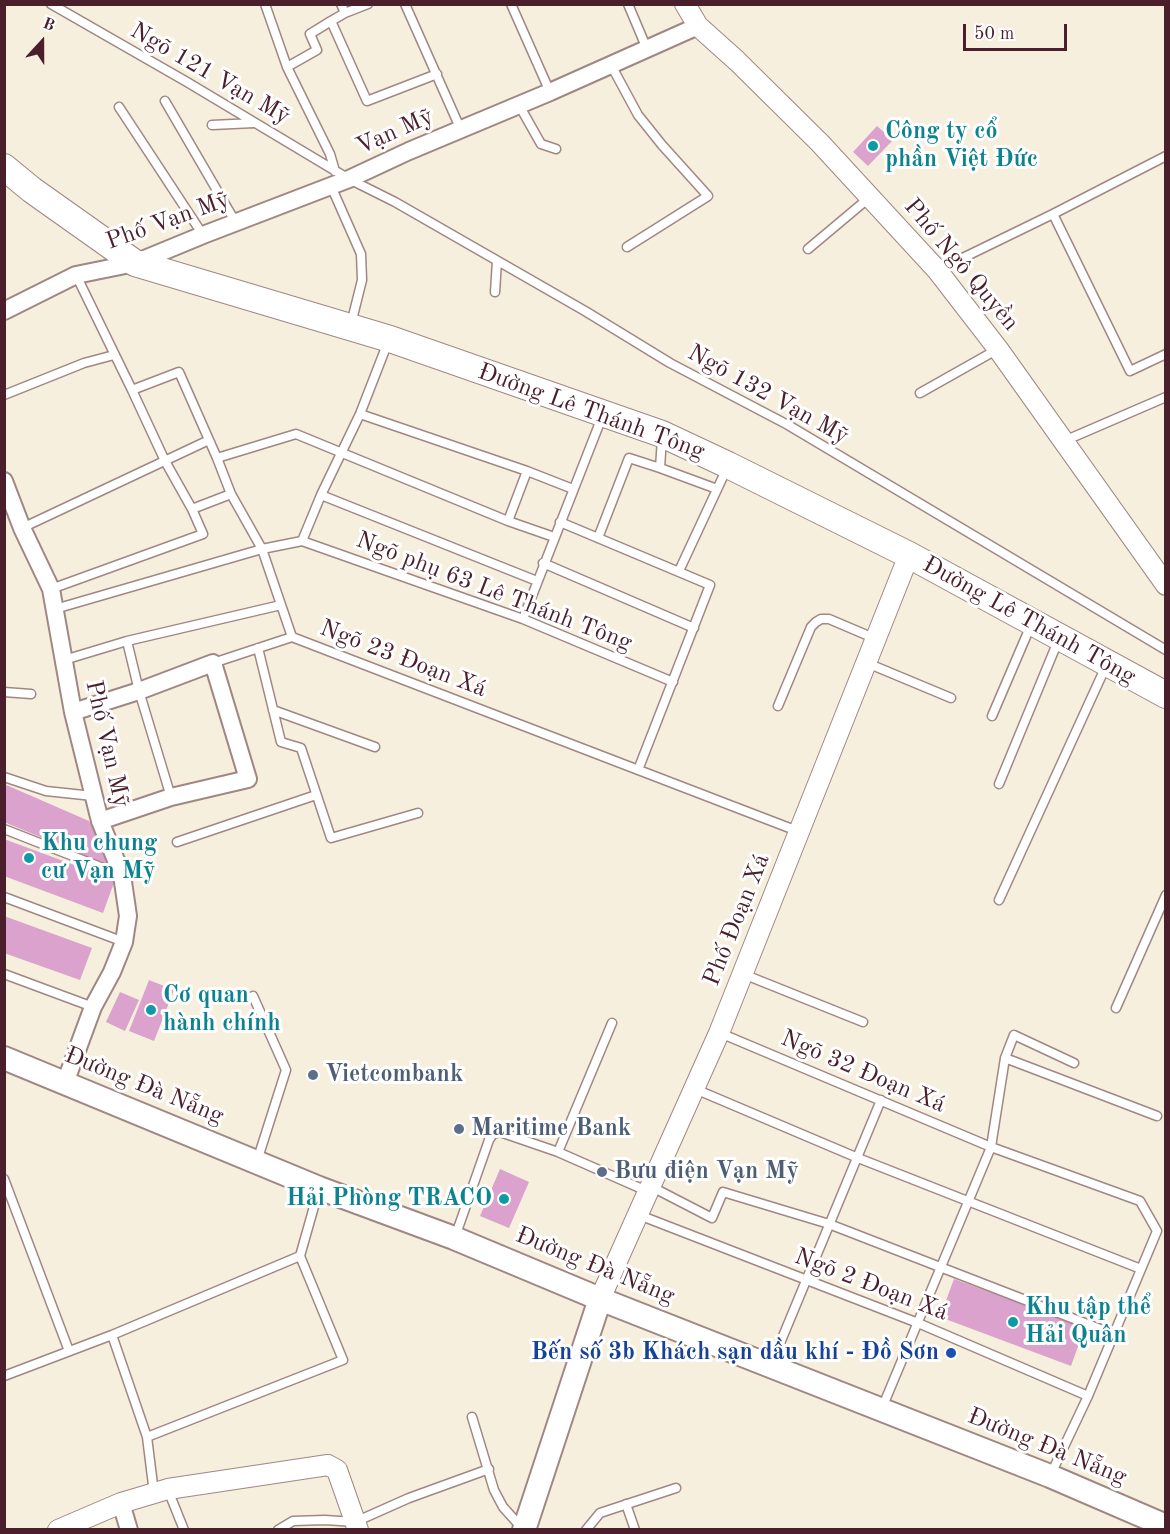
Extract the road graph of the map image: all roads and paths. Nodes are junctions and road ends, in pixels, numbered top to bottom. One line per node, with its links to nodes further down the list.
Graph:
1 (51, 4): 19 (lane, Ngõ 121 Vạn Mỹ)
2 (265, 4): 13 (lane)
3 (368, 4): 8 (lane)
4 (405, 4): 14 (lane)
5 (511, 4): 15 (lane)
6 (628, 4): 11 (lane)
7 (685, 4): 10 (street, Phố Ngô Quyền)
8 (343, 9): 9 (lane)
9 (331, 21): 13 (lane); 14 (lane)
10 (698, 26): 11 (street); 26 (street, Phố Ngô Quyền)
11 (647, 49): 12 (street)
12 (611, 65): 15 (street); 30 (lane)
13 (287, 67): 25 (lane)
14 (437, 74): 21 (lane)
15 (550, 92): 17 (street)
16 (165, 102): 28 (lane)
17 (519, 105): 21 (street); 22 (lane)
18 (118, 107): 29 (lane)
19 (255, 123): 20 (lane); 25 (lane, Ngõ 121 Vạn Mỹ)
20 (212, 125)
21 (461, 130): 25 (street, Vạn Mỹ)
22 (556, 149)
23 (1166, 156): 27 (lane)
24 (4, 167): 33 (main road, Đường Lê Thánh Tông)
25 (338, 178): 28 (street, Phố Vạn Mỹ); 32 (lane, Ngõ 132 Vạn Mỹ); 38 (lane)
26 (870, 196): 31 (lane); 34 (street, Phố Ngô Quyền)
27 (1053, 214): 34 (lane); 42 (lane)
28 (236, 223): 29 (street, Phố Vạn Mỹ)
29 (203, 235): 33 (street, Phố Vạn Mỹ)
30 (627, 247)
31 (808, 249)
32 (497, 261): 36 (lane); 87 (lane, Ngõ 132 Vạn Mỹ)
33 (135, 263): 35 (street, Phố Vạn Mỹ); 38 (main road, Đường Lê Thánh Tông)
34 (937, 270): 40 (street, Phố Ngô Quyền)
35 (76, 275): 37 (street, Phố Vạn Mỹ); 41 (lane)
36 (495, 292)
37 (4, 310)
38 (350, 327): 39 (main road, Đường Lê Thánh Tông)
39 (390, 339): 47 (lane); 48 (main road, Đường Lê Thánh Tông)
40 (998, 349): 44 (lane); 51 (street, Phố Ngô Quyền)
41 (114, 354): 43 (lane); 45 (lane)
42 (1166, 354)
43 (132, 390): 50 (lane, Ngõ 23 Đoạn Xá); 54 (lane)
44 (920, 393)
45 (4, 395)
46 (1166, 397): 51 (lane)
47 (360, 414): 52 (lane); 57 (lane)
48 (603, 414): 49 (main road, Đường Lê Thánh Tông); 59 (lane)
49 (662, 434): 55 (main road, Đường Lê Thánh Tông); 56 (lane)
50 (209, 440): 53 (lane, Ngõ 23 Đoạn Xá); 54 (lane)
51 (1064, 441): 75 (street, Phố Ngô Quyền)
52 (340, 453): 53 (lane); 62 (lane); 64 (lane)
53 (218, 458): 61 (lane, Ngõ 23 Đoạn Xá)
54 (165, 461): 63 (lane); 66 (lane)
55 (728, 465): 60 (lane); 71 (main road, Đường Lê Thánh Tông)
56 (660, 468): 60 (lane); 68 (lane)
57 (527, 471): 59 (lane); 64 (lane)
58 (4, 481): 66 (street, Phố Vạn Mỹ)
59 (573, 489): 65 (lane)
60 (717, 489): 73 (lane)
61 (231, 495): 63 (lane); 70 (lane, Ngõ 23 Đoạn Xá)
62 (321, 495): 69 (lane); 74 (lane)
63 (192, 509): 76 (lane)
64 (508, 521): 67 (lane)
65 (560, 522): 67 (lane); 68 (lane)
66 (22, 528): 76 (street, Phố Vạn Mỹ)
67 (554, 537): 72 (lane)
68 (598, 538): 73 (lane)
69 (302, 542): 70 (lane); 79 (lane, Ngõ phụ 63 Lê Thánh Tông)
70 (262, 549): 77 (lane, Ngõ 23 Đoạn Xá); 78 (lane)
71 (909, 555): 80 (main road, Đường Lê Thánh Tông); 84 (street, Phố Đoạn Xá)
72 (543, 563): 74 (lane); 81 (lane)
73 (679, 571): 81 (lane)
74 (537, 581): 79 (lane)
75 (1166, 585)
76 (51, 589): 78 (street, Phố Vạn Mỹ)
77 (281, 605): 82 (lane, Ngõ 23 Đoạn Xá); 85 (lane)
78 (55, 609): 88 (street, Phố Vạn Mỹ)
79 (523, 619): 92 (lane, Ngõ phụ 63 Lê Thánh Tông)
80 (1032, 623): 83 (main road, Đường Lê Thánh Tông); 101 (lane)
81 (693, 628): 92 (lane)
82 (292, 637): 86 (lane); 103 (lane, Ngõ 23 Đoạn Xá)
83 (1060, 638): 91 (main road, Đường Lê Thánh Tông); 105 (lane)
84 (876, 639): 90 (street, Phố Đoạn Xá); 98 (lane)
85 (127, 641): 88 (lane); 93 (lane)
86 (258, 648): 89 (lane); 99 (lane)
87 (1166, 650)
88 (64, 660): 100 (street, Phố Vạn Mỹ)
89 (213, 663): 93 (street); 108 (street)
90 (867, 663): 97 (lane); 112 (street, Phố Đoạn Xá)
91 (1107, 663): 96 (main road, Đường Lê Thánh Tông); 117 (lane)
92 (673, 682): 103 (lane)
93 (139, 691): 100 (street); 108 (lane)
94 (4, 692): 95 (lane)
95 (31, 694)
96 (1166, 695)
97 (951, 698)
98 (778, 706)
99 (273, 710): 102 (lane); 106 (lane)
100 (73, 712): 107 (street, Phố Vạn Mỹ)
101 (992, 716)
102 (375, 747)
103 (638, 770): 112 (lane, Ngõ 23 Đoạn Xá)
104 (4, 777): 107 (lane)
105 (999, 784)
106 (316, 795): 109 (lane); 113 (lane)
107 (93, 796): 110 (street, Phố Vạn Mỹ)
108 (171, 797): 110 (street)
109 (418, 813)
110 (100, 821): 114 (street, Phố Vạn Mỹ)
111 (4, 829): 114 (lane)
112 (800, 832): 120 (street, Phố Đoạn Xá)
113 (177, 842)
114 (122, 875): 118 (street, Phố Vạn Mỹ)
115 (1166, 895): 123 (lane)
116 (4, 897): 118 (lane)
117 (999, 900)
118 (124, 942): 122 (street, Phố Vạn Mỹ)
119 (4, 974): 122 (lane)
120 (742, 974): 124 (lane); 126 (street, Phố Đoạn Xá)
121 (253, 996): 137 (lane)
122 (93, 1007): 130 (street, Phố Vạn Mỹ)
123 (1116, 1008)
124 (863, 1022)
125 (612, 1023): 135 (lane)
126 (719, 1033): 131 (street, Phố Đoạn Xá); 132 (lane, Ngõ 32 Đoạn Xá)
127 (4, 1058): 130 (main road, Đường Đà Nẵng)
128 (1005, 1058): 129 (lane); 133 (lane); 134 (lane)
129 (1074, 1064)
130 (64, 1083): 137 (main road, Đường Đà Nẵng)
131 (695, 1089): 136 (lane); 140 (street, Phố Đoạn Xá)
132 (881, 1100): 134 (lane, Ngõ 32 Đoạn Xá); 136 (lane)
133 (1157, 1116)
134 (991, 1147): 141 (lane); 147 (lane, Ngõ 32 Đoạn Xá)
135 (558, 1152): 140 (lane); 144 (lane)
136 (858, 1158): 141 (lane); 143 (lane)
137 (257, 1161): 139 (main road, Đường Đà Nẵng)
138 (4, 1179): 153 (lane)
139 (319, 1188): 144 (main road, Đường Đà Nẵng); 145 (lane)
140 (650, 1190): 142 (street, Phố Đoạn Xá); 143 (lane)
141 (969, 1201): 146 (lane); 147 (lane)
142 (639, 1215): 148 (lane, Ngõ 2 Đoạn Xá); 149 (street, Phố Đoạn Xá)
143 (829, 1224): 146 (lane); 148 (lane)
144 (454, 1238): 149 (main road, Đường Đà Nẵng)
145 (300, 1256): 152 (lane); 159 (lane)
146 (940, 1266): 150 (lane); 151 (lane)
147 (1141, 1269): 151 (lane)
148 (806, 1281): 150 (lane, Ngõ 2 Đoạn Xá); 154 (lane)
149 (600, 1299): 154 (main road, Đường Đà Nẵng); 168 (main road)
150 (918, 1323): 156 (lane, Ngõ 2 Đoạn Xá); 157 (lane)
151 (1113, 1334): 156 (lane)
152 (112, 1335): 153 (lane); 159 (lane)
153 (69, 1351): 155 (lane)
154 (770, 1365): 157 (main road, Đường Đà Nẵng)
155 (4, 1376)
156 (1088, 1396): 161 (lane)
157 (882, 1409): 161 (main road, Đường Đà Nẵng)
158 (472, 1417): 160 (lane)
159 (147, 1437): 163 (lane)
160 (489, 1469): 167 (lane); 168 (lane)
161 (1050, 1476): 166 (main road, Đường Đà Nẵng)
162 (676, 1488): 165 (lane)
163 (161, 1491): 164 (street); 167 (street); 171 (lane)
164 (121, 1503): 169 (street); 170 (street)
165 (626, 1504): 173 (lane); 174 (lane)
166 (1159, 1523)
167 (356, 1526): 172 (lane)
168 (524, 1529)
169 (58, 1530)
170 (129, 1530)
171 (184, 1530)
172 (278, 1530)
173 (586, 1530)
174 (635, 1530)

